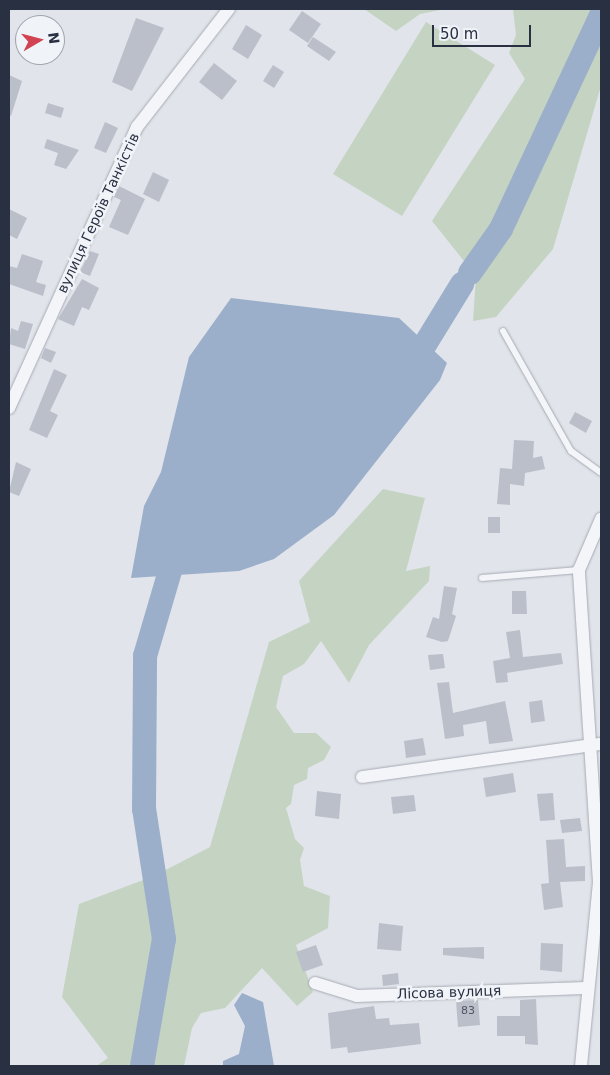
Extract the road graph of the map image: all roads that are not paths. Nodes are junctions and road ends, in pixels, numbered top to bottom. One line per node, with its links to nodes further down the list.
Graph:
1 (229, 9): 3 (street, вулиця Героїв Танкістів)
2 (503, 331): 4 (lane)
3 (9, 408)
4 (601, 473)
5 (601, 519): 6 (street)
6 (579, 570): 7 (lane); 9 (street)
7 (482, 578)
8 (601, 744): 9 (street)
9 (588, 746): 10 (street); 12 (street)
10 (362, 777)
11 (314, 983): 12 (street, Лісова вулиця)
12 (585, 988): 13 (street)
13 (581, 1066)

